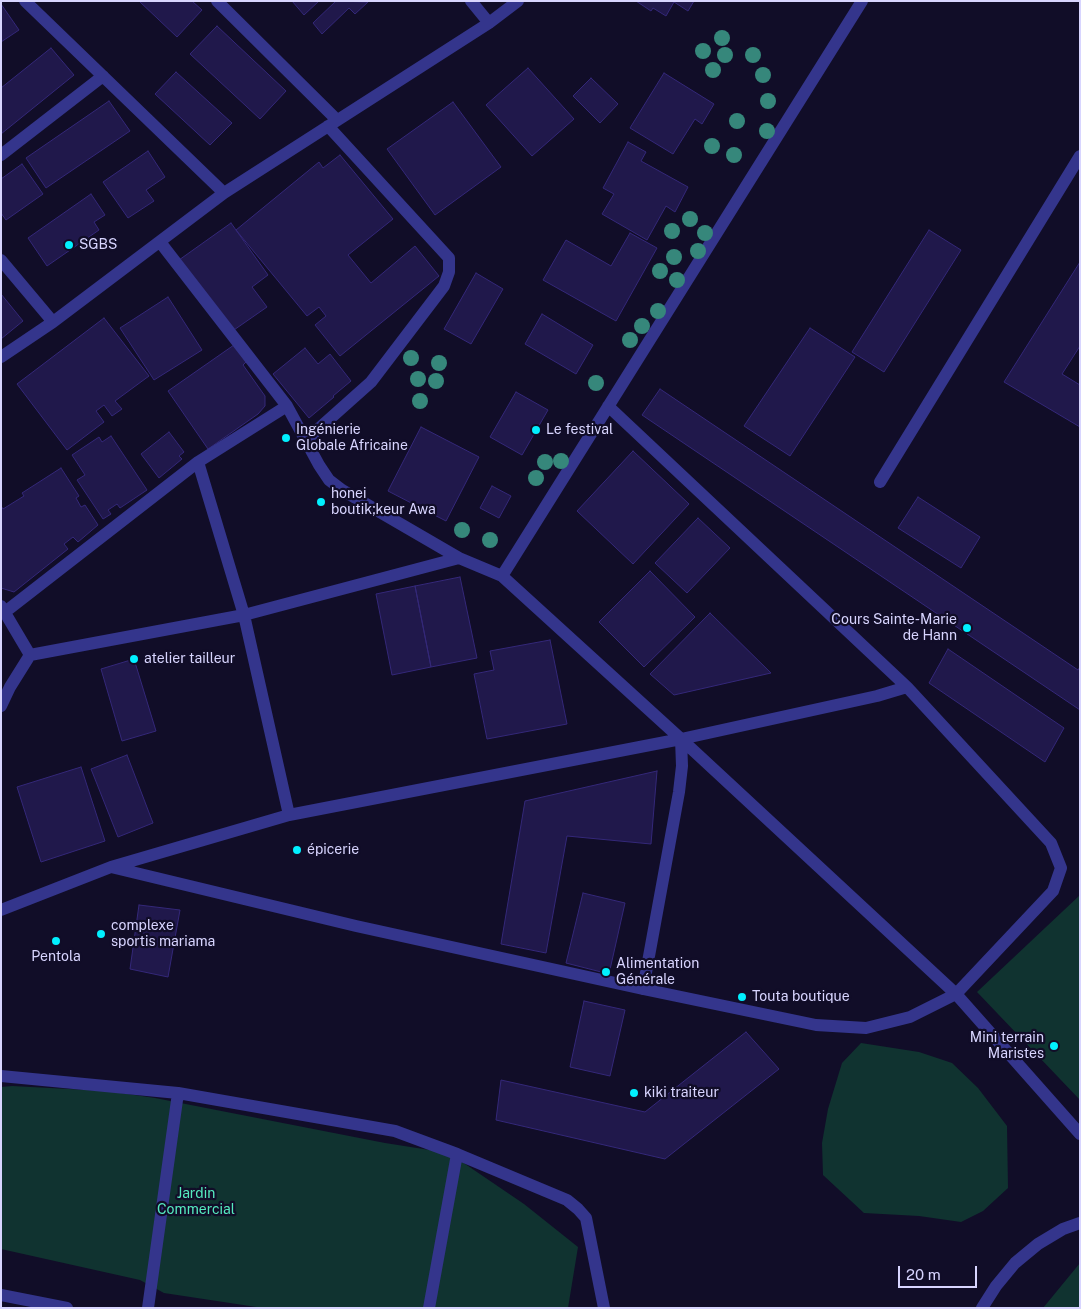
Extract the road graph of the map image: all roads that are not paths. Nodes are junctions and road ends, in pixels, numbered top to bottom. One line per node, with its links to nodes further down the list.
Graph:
1 (25, 1): 7 (street)
2 (217, 1): 8 (street)
3 (471, 1): 6 (street)
4 (518, 1): 6 (street)
5 (862, 1): 17 (street)
6 (489, 23): 8 (street)
7 (103, 76): 9 (street); 11 (street)
8 (332, 123): 11 (street); 18 (street)
9 (1, 155)
10 (1080, 156): 20 (street)
11 (224, 193): 12 (street)
12 (160, 242): 14 (street); 16 (street)
13 (1, 260): 14 (street)
14 (53, 322): 15 (street)
15 (1, 357)
16 (287, 406): 18 (street); 19 (street)
17 (608, 406): 22 (street); 26 (street)
18 (306, 440): 21 (street)
19 (198, 462): 23 (street); 24 (street)
20 (880, 482)
21 (460, 558): 22 (street); 24 (street)
22 (502, 576): 28 (street)
23 (3, 609): 25 (street)
24 (244, 615): 25 (street); 29 (street)
25 (30, 655): 27 (street)
26 (907, 687): 28 (street); 33 (street)
27 (1, 706)
28 (680, 738): 29 (street); 32 (street); 33 (street)
29 (288, 815): 30 (street)
30 (111, 867): 31 (street); 32 (street)
31 (1, 910)
32 (643, 989): 33 (street)
33 (956, 994): 36 (street)
34 (1, 1076): 35 (street)
35 (178, 1093): 37 (street); 41 (street)
36 (1080, 1134)
37 (458, 1154): 42 (street); 43 (street)
38 (1080, 1223): 44 (street)
39 (1, 1294): 40 (street)
40 (67, 1308)
41 (148, 1308)
42 (429, 1308)
43 (604, 1308)
44 (982, 1308)

